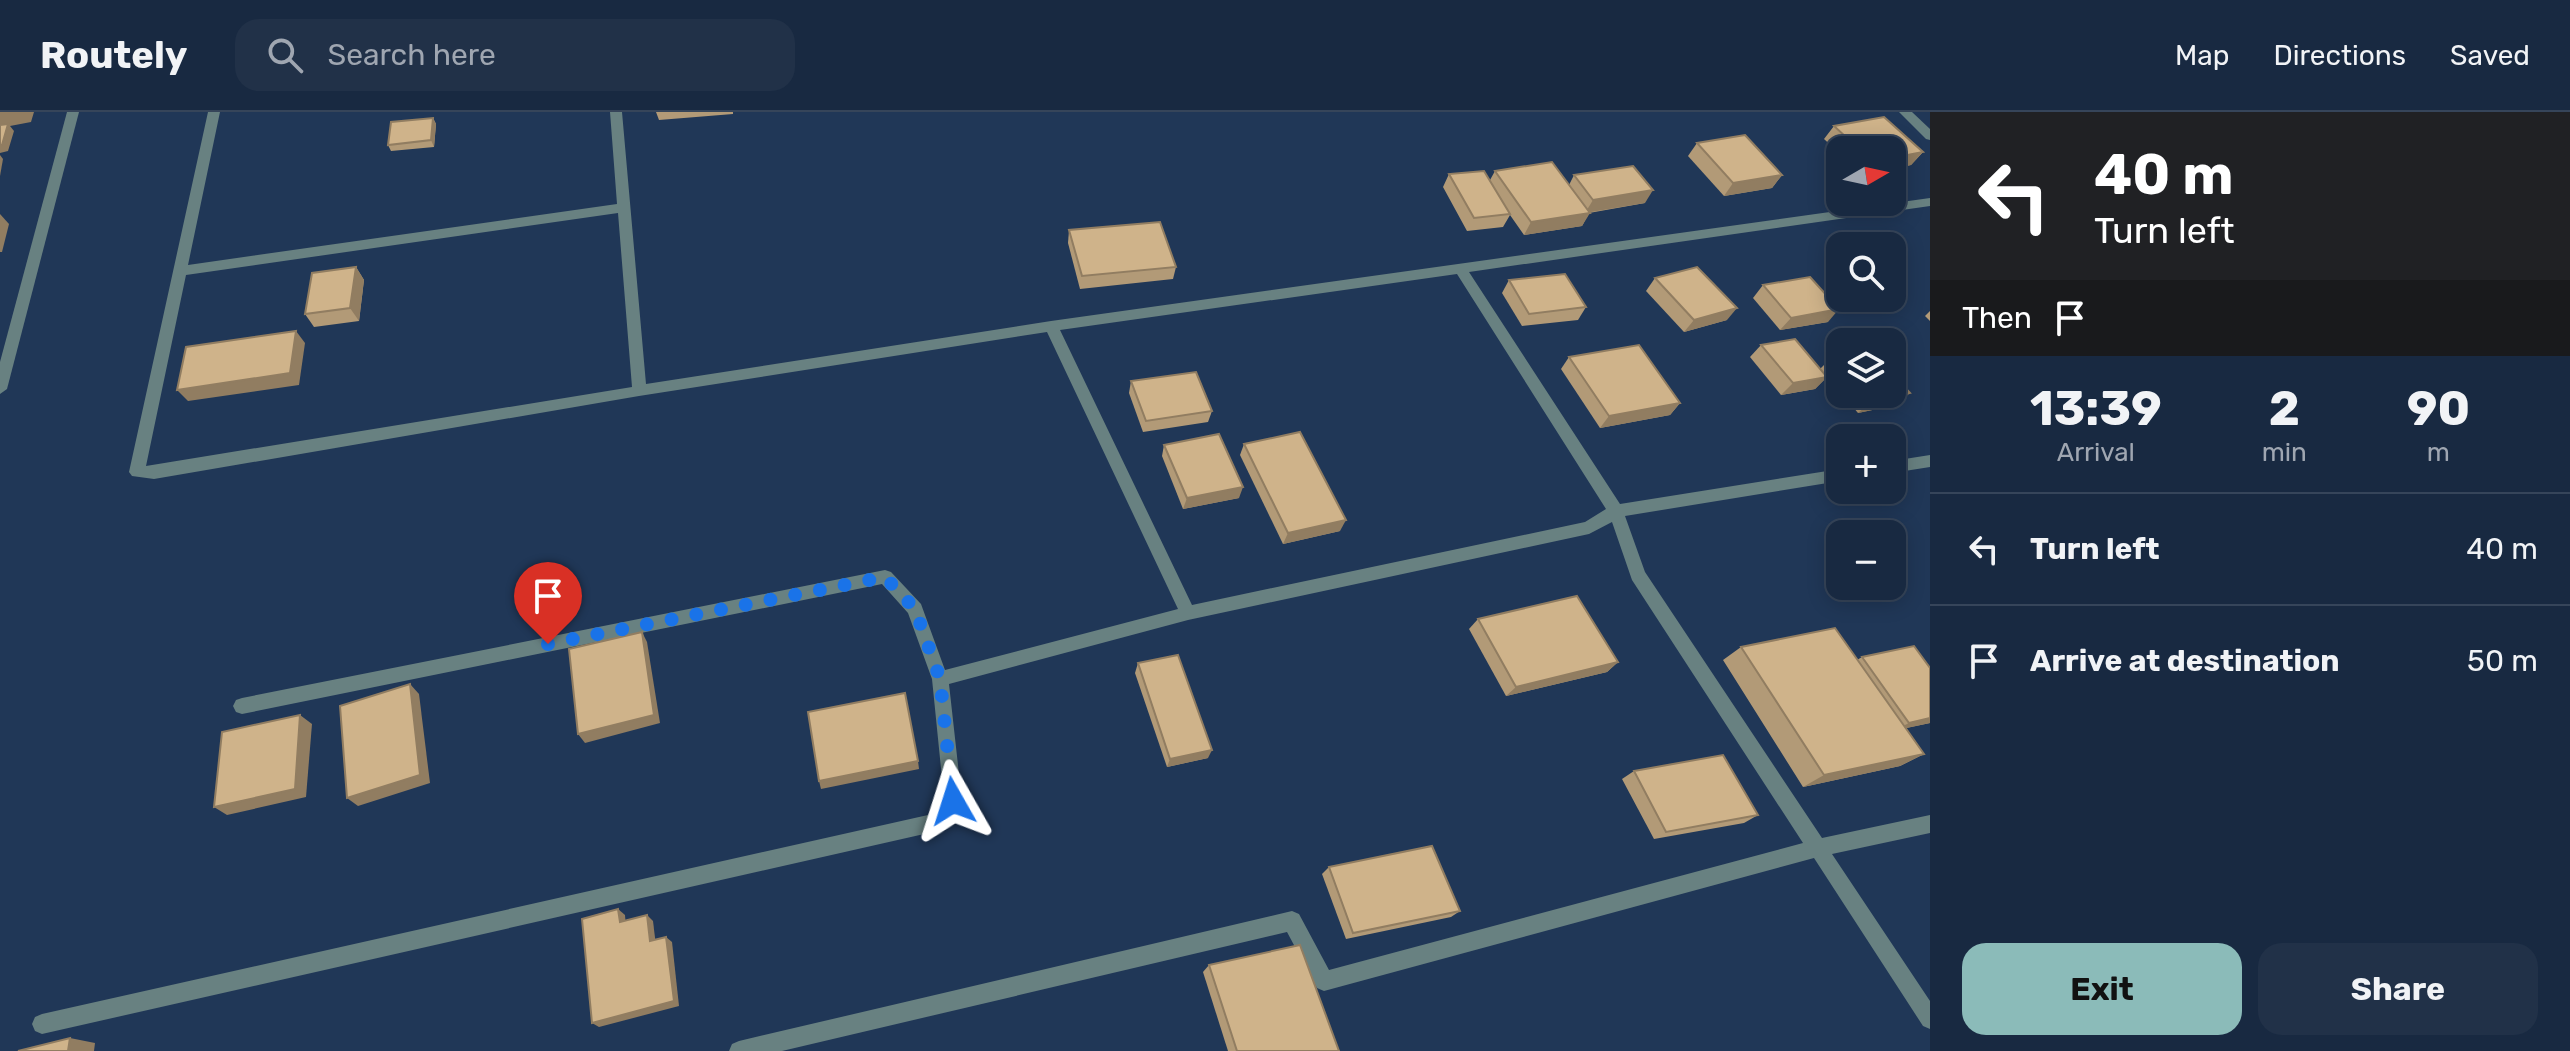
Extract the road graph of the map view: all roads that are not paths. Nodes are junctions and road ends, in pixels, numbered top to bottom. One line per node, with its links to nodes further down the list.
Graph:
1 (73, 112): 11 (street)
2 (215, 112): 9 (street)
3 (616, 112): 7 (street)
4 (1905, 112): 5 (street)
5 (1930, 136)
6 (1930, 202): 8 (street)
7 (621, 208): 9 (street); 12 (street)
8 (1460, 269): 10 (street); 16 (street)
9 (178, 271): 12 (street)
10 (1051, 326): 12 (street); 17 (street)
11 (0, 389)
12 (639, 391)
13 (1930, 461): 14 (street)
14 (1906, 465)
15 (1826, 477): 16 (street)
16 (1616, 511): 17 (street); 21 (street)
17 (1188, 613): 18 (street)
18 (940, 679): 19 (street); 23 (street)
19 (242, 706)
20 (1930, 824): 21 (street)
21 (1817, 848): 22 (street); 24 (street)
22 (1930, 1019)
23 (42, 1024)
24 (739, 1051)

